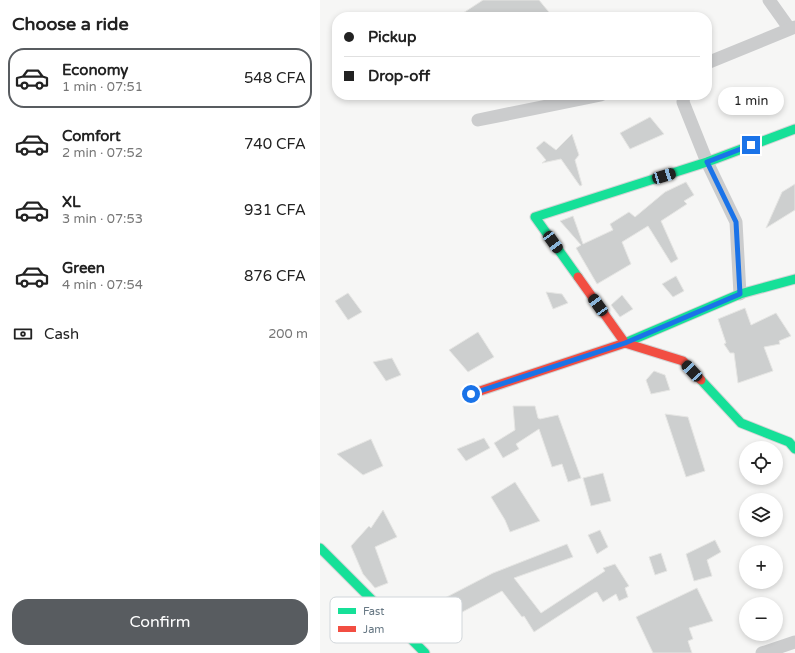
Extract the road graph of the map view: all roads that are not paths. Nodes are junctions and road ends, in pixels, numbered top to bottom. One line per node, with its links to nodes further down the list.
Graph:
1 (769, 0): 2 (street)
2 (792, 27): 3 (street)
3 (712, 60)
4 (576, 100): 6 (street)
5 (683, 100): 8 (street)
6 (478, 120)
7 (795, 129): 8 (street)
8 (707, 162): 10 (street); 11 (street)
9 (795, 279): 10 (street)
10 (740, 294): 11 (street)
11 (625, 343): 12 (street); 13 (street)
12 (471, 394)
13 (795, 449)
14 (320, 548): 15 (street)
15 (369, 597)
16 (795, 642): 19 (street)
17 (414, 643): 18 (street)
18 (424, 653)
19 (762, 653)

